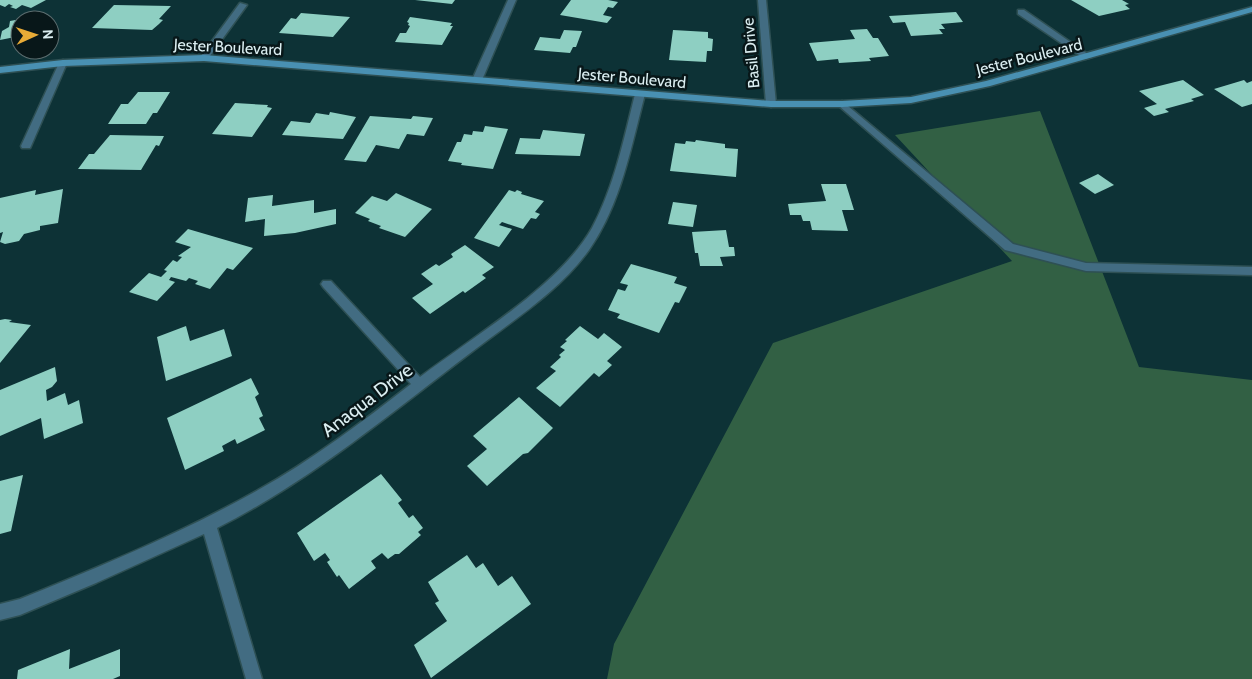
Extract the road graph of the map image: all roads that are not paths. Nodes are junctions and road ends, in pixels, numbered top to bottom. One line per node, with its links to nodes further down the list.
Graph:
1 (512, 0): 10 (street)
2 (762, 0): 12 (street, Basil Drive)
3 (243, 6): 7 (street)
4 (1252, 8): 6 (street, Jester Boulevard)
5 (1021, 12): 6 (street)
6 (1088, 57): 13 (street, Jester Boulevard)
7 (204, 58): 8 (street, Jester Boulevard); 10 (street, Jester Boulevard)
8 (63, 63): 9 (street, Jester Boulevard); 14 (street)
9 (0, 70)
10 (477, 80): 11 (street, Jester Boulevard)
11 (640, 94): 12 (street, Jester Boulevard); 17 (street, Anaqua Drive)
12 (771, 104): 13 (street, Jester Boulevard)
13 (842, 104): 15 (street)
14 (26, 146)
15 (1252, 271)
16 (327, 284): 17 (street)
17 (419, 384): 18 (street, Anaqua Drive)
18 (209, 525): 19 (street, Anaqua Drive); 20 (street)
19 (0, 612)
20 (254, 679)

